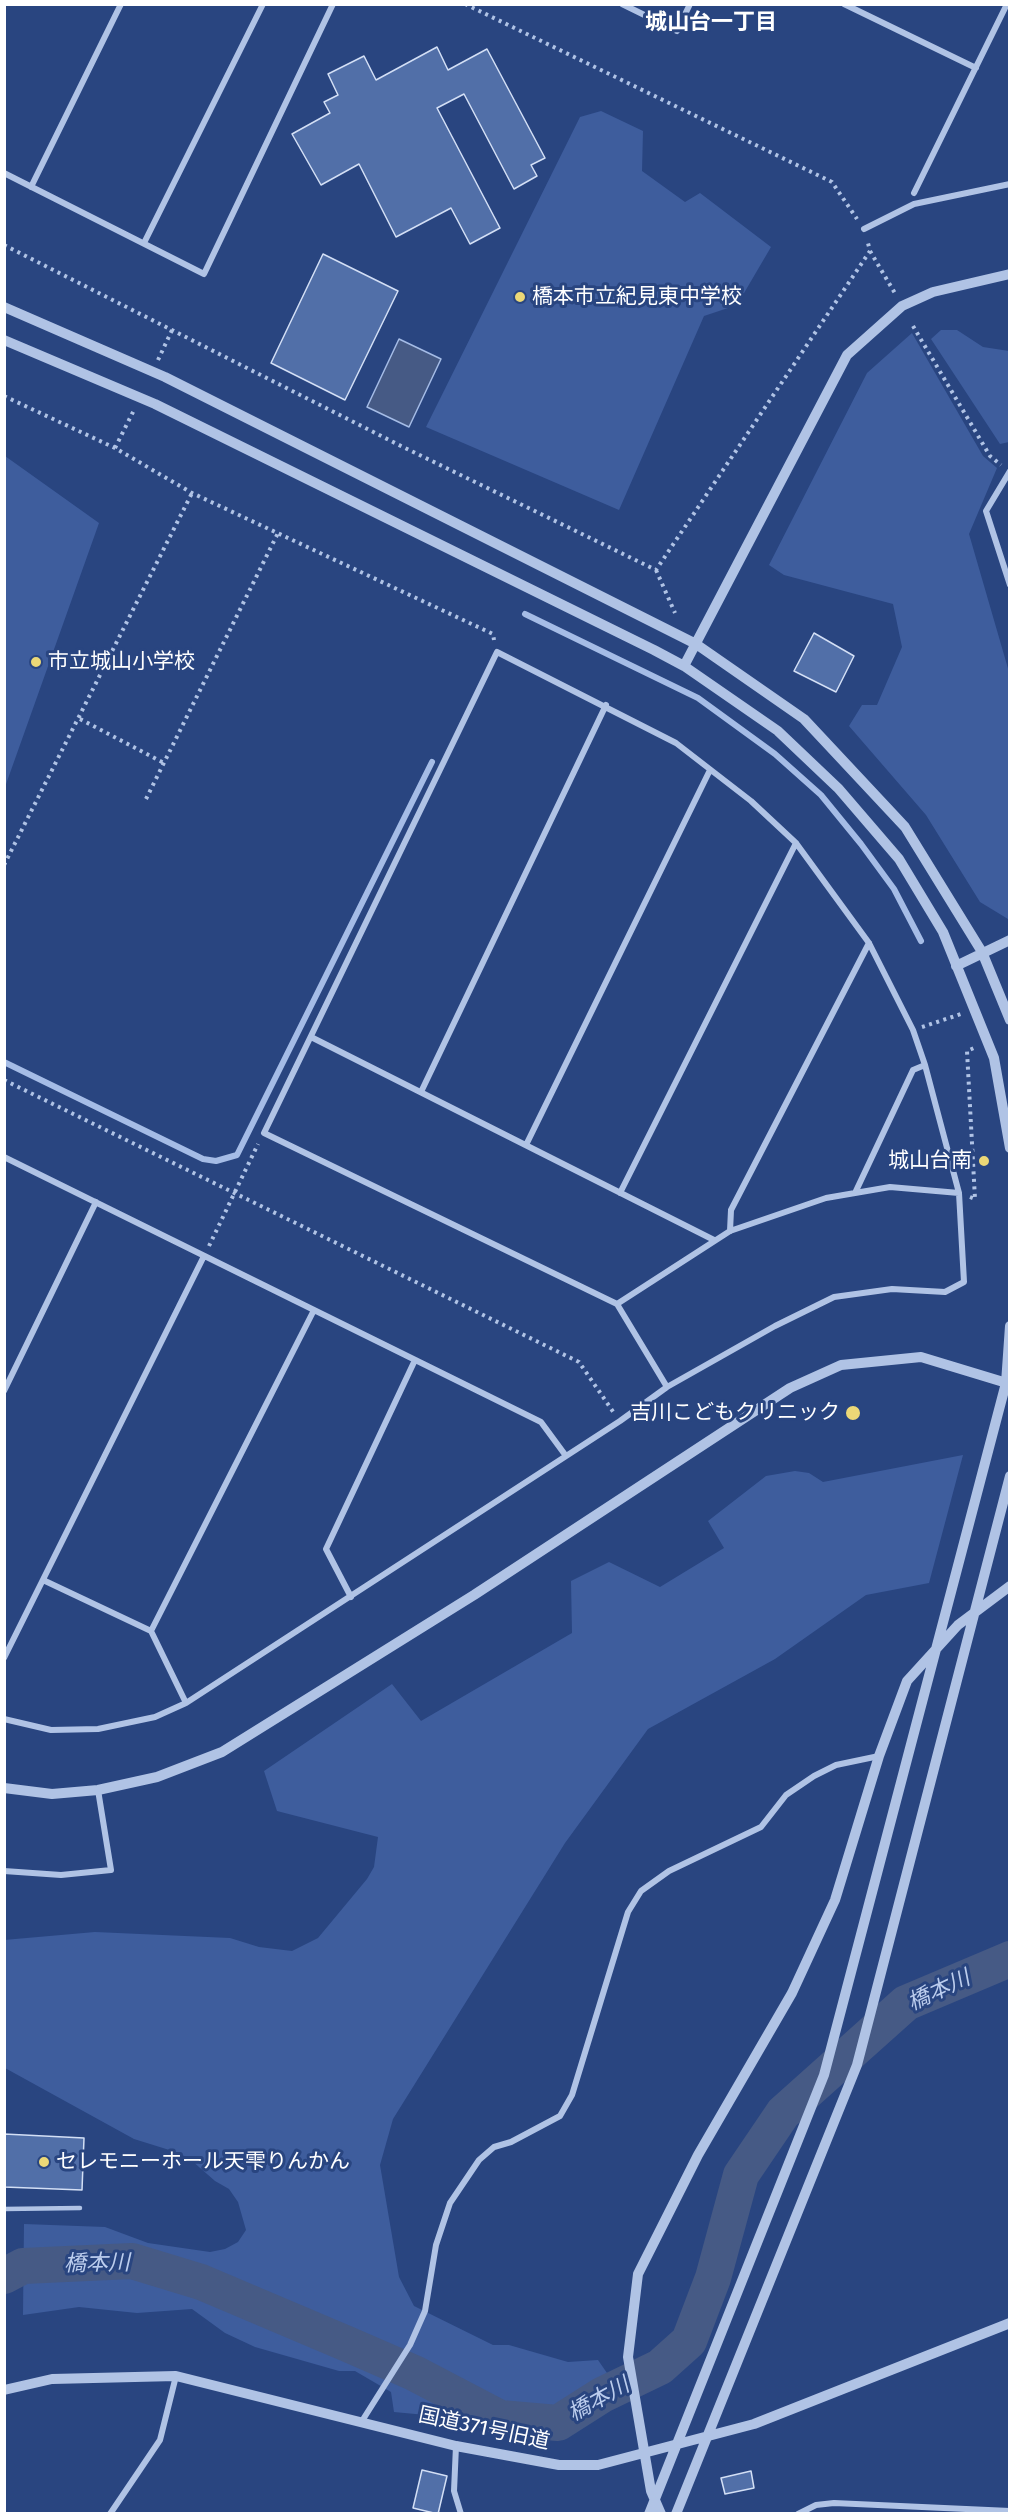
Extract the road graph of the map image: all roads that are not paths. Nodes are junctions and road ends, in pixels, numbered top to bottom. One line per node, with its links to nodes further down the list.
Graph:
1 (121, 4): 11 (street)
2 (263, 4): 14 (street)
3 (333, 4): 14 (street)
4 (622, 4): 5 (street)
5 (690, 4)
6 (844, 4): 8 (street)
7 (1007, 4): 8 (street)
8 (976, 68): 12 (street)
9 (4, 173): 11 (street)
10 (1010, 184): 13 (street)
11 (32, 187): 14 (street)
12 (914, 193)
13 (864, 229)
14 (144, 243)
15 (1010, 274): 20 (street)
16 (4, 307): 20 (street)
17 (4, 340): 21 (street)
18 (1009, 471): 19 (street)
19 (1010, 585)
20 (696, 644): 21 (street); 27 (street)
21 (684, 666): 28 (street)
22 (606, 705): 23 (street); 30 (street); 32 (street)
23 (710, 770): 24 (street); 33 (street)
24 (796, 843): 26 (street); 37 (street)
25 (1010, 940): 27 (street)
26 (869, 943): 31 (street); 40 (street)
27 (982, 952): 28 (street); 29 (street)
28 (956, 966): 34 (street)
29 (1010, 1020)
30 (311, 1037): 32 (street); 43 (street)
31 (925, 1065): 36 (street); 38 (street)
32 (421, 1092): 33 (street)
33 (526, 1145): 37 (street)
34 (1010, 1148)
35 (4, 1157): 39 (street)
36 (959, 1192): 38 (street); 48 (street)
37 (620, 1193): 41 (street)
38 (855, 1193): 40 (street)
39 (96, 1202): 42 (street); 49 (street)
40 (730, 1231): 41 (street)
41 (714, 1240): 43 (street)
42 (204, 1256): 44 (street); 52 (street)
43 (617, 1304): 48 (street)
44 (314, 1310): 46 (street); 55 (street)
45 (1010, 1326): 47 (street)
46 (415, 1360): 50 (street); 54 (street)
47 (1008, 1384): 61 (street); 74 (street)
48 (667, 1387): 50 (street)
49 (4, 1391)
50 (566, 1456): 54 (street)
51 (1010, 1476): 76 (street)
52 (44, 1580): 55 (street); 56 (street)
53 (1010, 1586): 59 (street)
54 (351, 1597): 57 (street)
55 (151, 1631): 57 (street)
56 (4, 1658)
57 (186, 1703): 58 (street)
58 (4, 1719)
59 (879, 1756): 68 (street); 70 (street)
60 (4, 1788): 61 (street)
61 (98, 1790): 62 (street)
62 (4, 1871)
63 (80, 2208): 64 (lane)
64 (4, 2209)
65 (1010, 2323): 70 (street, 国道371号旧道)
66 (176, 2376): 67 (street, 国道371号旧道); 68 (street, 国道371号旧道); 72 (street)
67 (4, 2390)
68 (362, 2421): 69 (street, 国道371号旧道)
69 (456, 2446): 70 (street, 国道371号旧道); 73 (street)
70 (643, 2452): 75 (street)
71 (1010, 2511): 77 (street)
72 (110, 2514)
73 (461, 2514)
74 (649, 2514)
75 (661, 2514)
76 (676, 2514)
77 (798, 2514)

